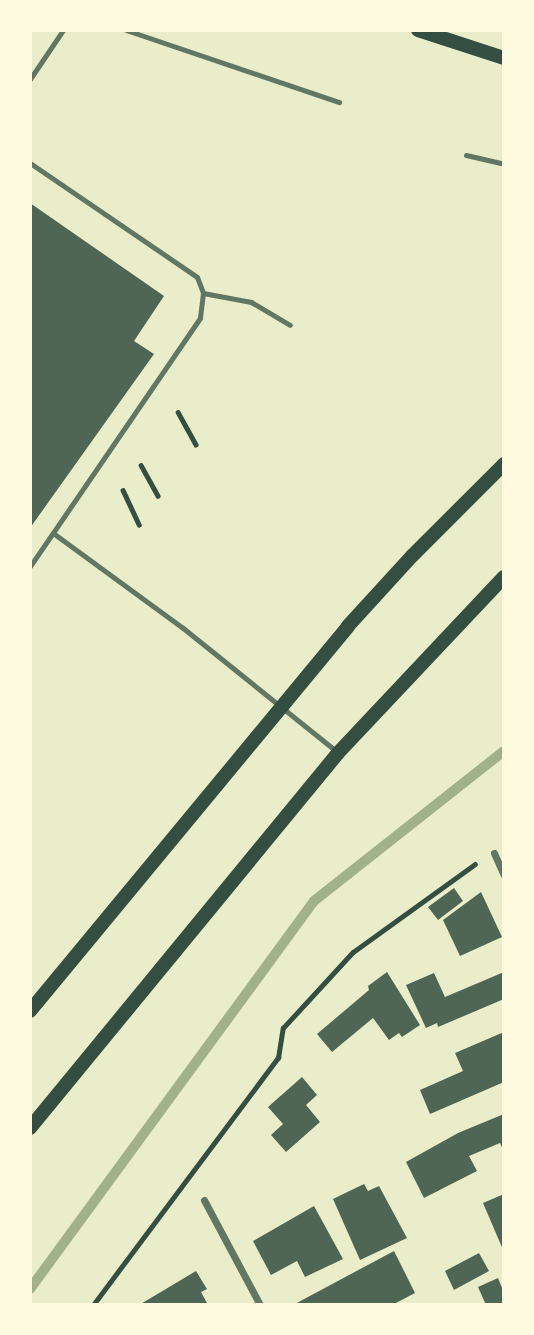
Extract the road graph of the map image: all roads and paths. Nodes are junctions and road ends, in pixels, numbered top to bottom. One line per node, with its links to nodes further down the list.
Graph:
1 (63, 30): 5 (lane)
2 (126, 30): 6 (lane)
3 (418, 30): 4 (main road)
4 (504, 58)
5 (30, 79)
6 (339, 102)
7 (466, 155): 9 (lane)
8 (30, 163): 10 (lane)
9 (504, 164)
10 (203, 293): 11 (lane); 19 (lane)
11 (290, 325)
12 (178, 412): 13 (path)
13 (195, 444)
14 (504, 464): 22 (main road)
15 (141, 465): 17 (path)
16 (123, 490): 18 (path)
17 (158, 496)
18 (139, 525)
19 (53, 533): 20 (lane); 22 (lane)
20 (30, 566)
21 (504, 577): 23 (main road)
22 (281, 706): 23 (lane); 26 (main road)
23 (338, 753): 27 (main road)
24 (494, 853): 25 (street); 29 (path)
25 (504, 875)
26 (30, 1011)
27 (30, 1128)
28 (204, 1200): 30 (street)
29 (93, 1305)
30 (260, 1305)

